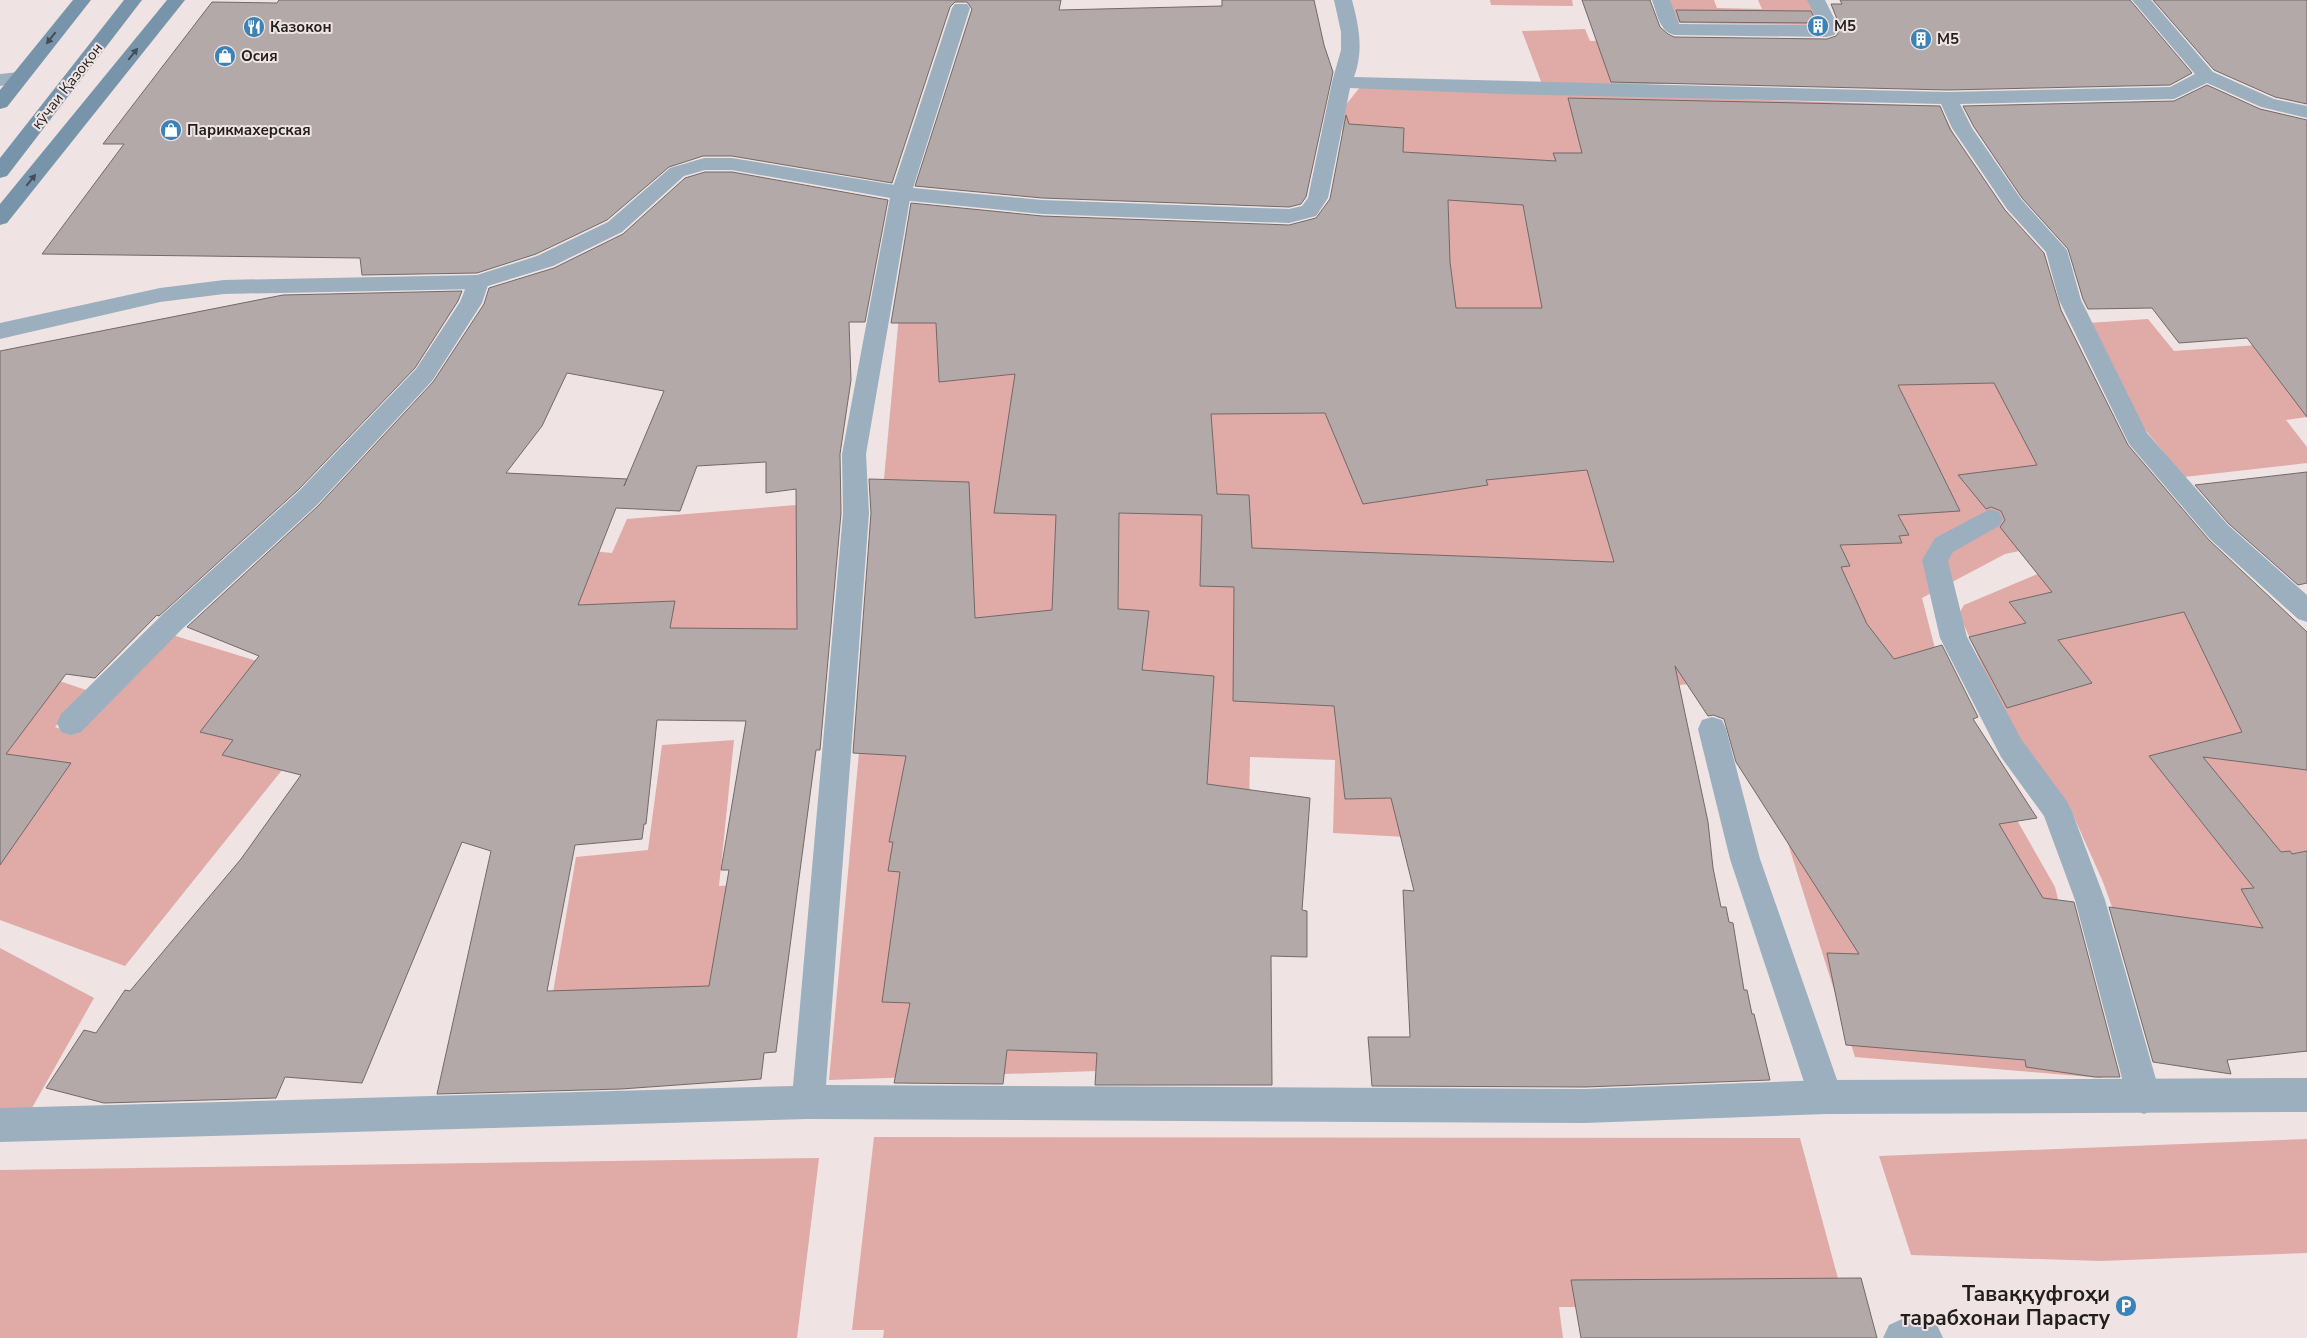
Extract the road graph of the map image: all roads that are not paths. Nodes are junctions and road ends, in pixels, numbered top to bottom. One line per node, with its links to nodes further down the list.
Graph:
1 (82, 0): 10 (street, one-way to 10)
2 (133, 0): 16 (street, кӯчаи Қазоқон)
3 (176, 0): 18 (street, one-way to 3)
4 (1343, 0): 12 (street)
5 (1661, 0): 6 (street)
6 (1816, 0)
7 (2141, 0): 9 (street)
8 (961, 8): 17 (street)
9 (2206, 76): 13 (street); 15 (street)
10 (19, 78): 11 (street); 14 (street)
11 (0, 80)
12 (1342, 82): 13 (street); 17 (street)
13 (1948, 98): 22 (street)
14 (0, 103)
15 (2307, 112)
16 (0, 172)
17 (901, 193): 19 (street); 28 (street)
18 (0, 218)
19 (478, 282): 20 (street); 23 (street)
20 (0, 331)
21 (1990, 519): 27 (street)
22 (2307, 611)
23 (70, 723)
24 (1712, 729): 26 (street)
25 (2307, 1095): 27 (street)
26 (1826, 1097): 27 (street); 28 (street)
27 (2144, 1097)
28 (808, 1102): 29 (street)
29 (0, 1125)
30 (1902, 1338): 31 (street)
31 (1924, 1338)

